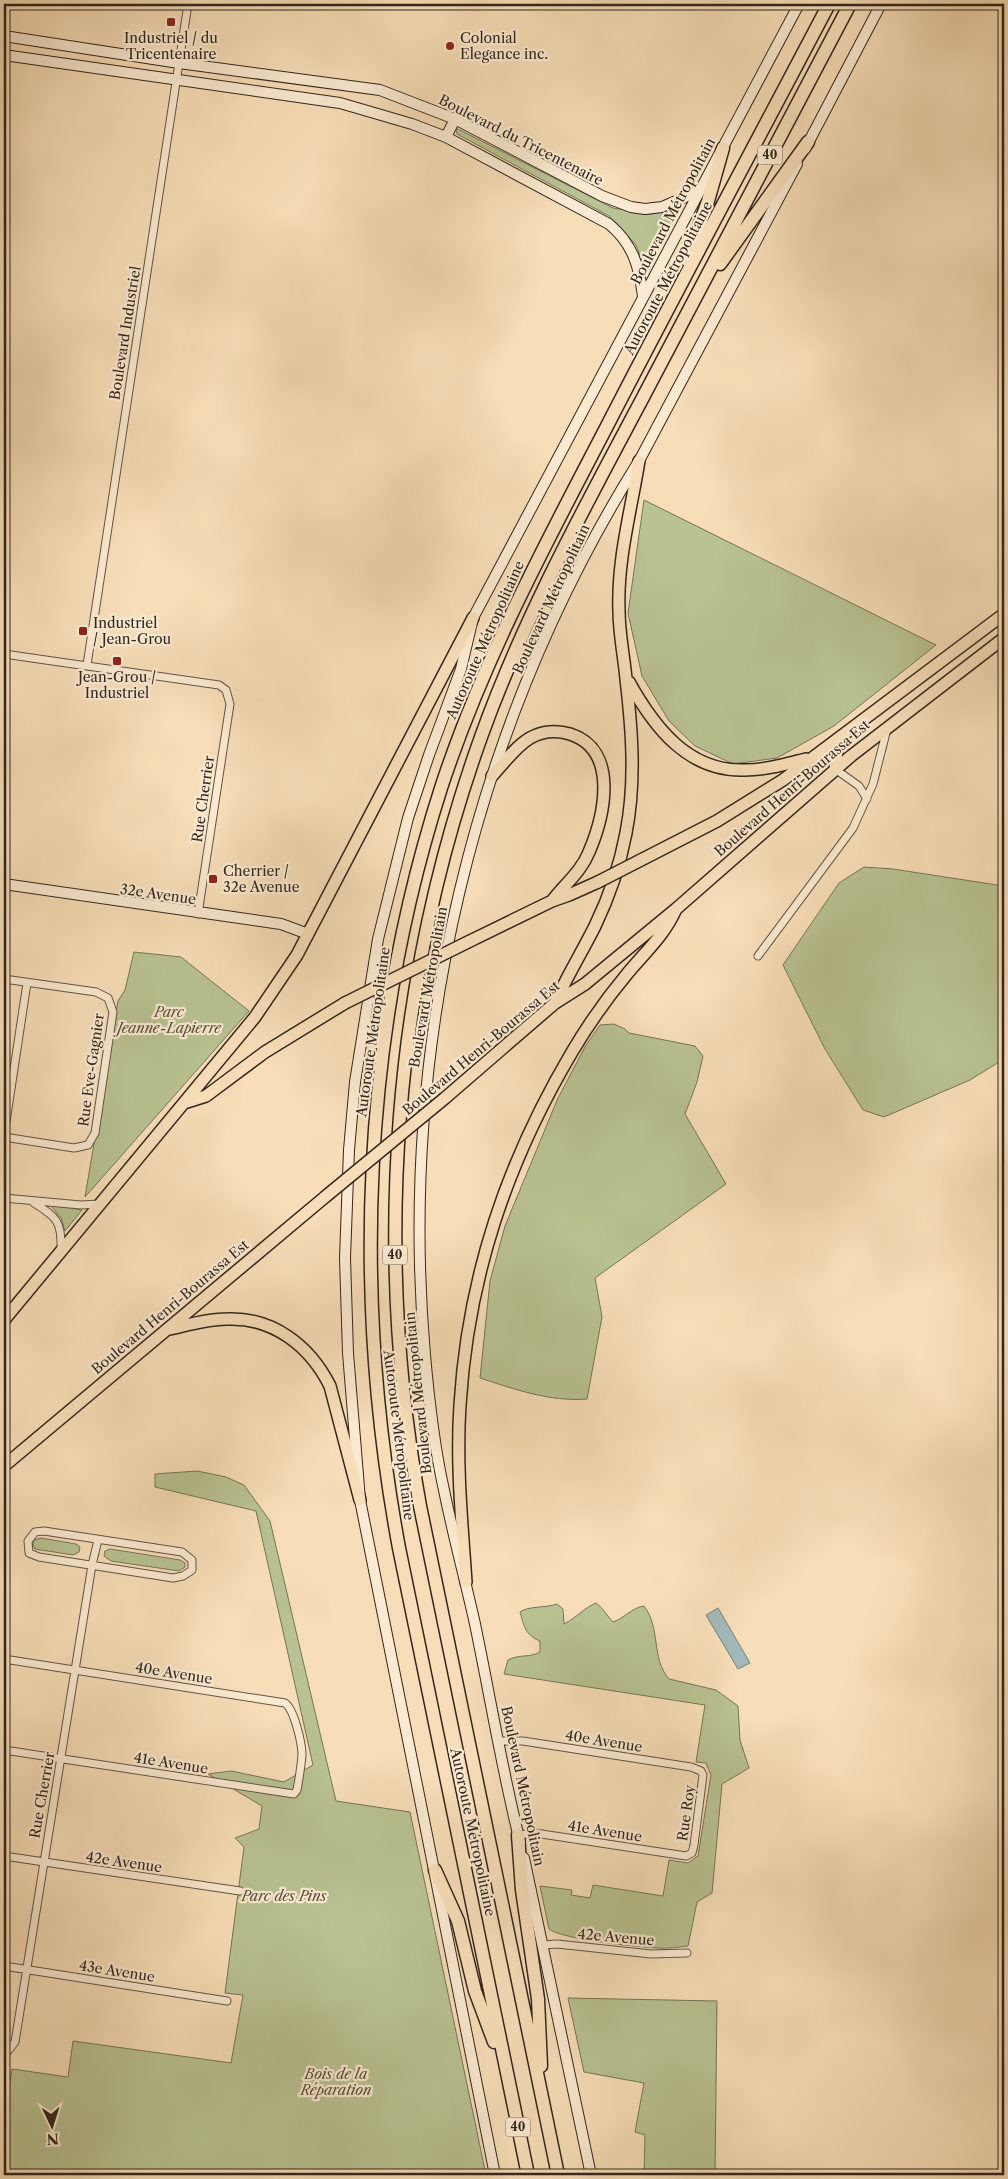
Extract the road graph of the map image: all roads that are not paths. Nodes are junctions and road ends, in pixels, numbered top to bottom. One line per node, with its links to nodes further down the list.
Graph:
1 (188, 4): 8 (street, Boulevard Industriel)
2 (799, 4): 13 (main road, Boulevard Métropolitain)
3 (829, 4): 16 (highway, Autoroute Métropolitaine / 40)
4 (850, 4): 17 (highway, Autoroute Métropolitaine / 40)
5 (881, 4): 12 (main road, Boulevard Métropolitain)
6 (4, 36): 8 (main road, Boulevard du Tricentenaire)
7 (4, 55): 9 (main road)
8 (180, 63): 9 (street, Boulevard Industriel); 10 (main road, Boulevard du Tricentenaire)
9 (177, 80): 11 (main road); 23 (street, Boulevard Industriel)
10 (455, 119): 11 (main road); 14 (main road, Boulevard du Tricentenaire)
11 (446, 137): 15 (main road)
12 (808, 142): 17 (highway); 18 (main road, Boulevard Métropolitain)
13 (723, 148): 14 (main road, Boulevard Métropolitain); 16 (highway)
14 (698, 191): 15 (main road, Boulevard Métropolitain)
15 (643, 296): 20 (main road, Boulevard Métropolitain)
16 (672, 302): 72 (highway, Autoroute Métropolitaine / 40)
17 (690, 307): 73 (highway, Autoroute Métropolitaine / 40)
18 (639, 462): 24 (main road); 29 (main road, Boulevard Métropolitain)
19 (1004, 614): 26 (main road, Boulevard Henri-Bourassa Est)
20 (473, 618): 35 (main road); 49 (main road, Boulevard Métropolitain)
21 (1004, 638): 25 (main road, Boulevard Henri-Bourassa Est)
22 (4, 654): 23 (street)
23 (86, 665): 34 (street, Rue Cherrier)
24 (626, 677): 27 (main road); 39 (main road)
25 (888, 726): 28 (main road, Boulevard Henri-Bourassa Est); 30 (street)
26 (838, 739): 27 (main road, Boulevard Henri-Bourassa Est); 28 (main road)
27 (810, 758): 32 (main road, Boulevard Henri-Bourassa Est, bridge)
28 (835, 769): 30 (street); 33 (main road, Boulevard Henri-Bourassa Est)
29 (492, 776): 32 (main road); 52 (main road, Boulevard Métropolitain)
30 (867, 798): 36 (street)
31 (4, 884): 34 (main road, 32e Avenue)
32 (552, 901): 40 (main road, Boulevard Henri-Bourassa Est, bridge)
33 (676, 908): 39 (main road, Boulevard Henri-Bourassa Est); 52 (main road)
34 (198, 914): 35 (main road, 32e Avenue)
35 (308, 934): 40 (main road)
36 (758, 956)
37 (4, 979): 38 (street)
38 (27, 983): 41 (street); 41 (street, Rue Eve-Gagnier)
39 (555, 1003): 47 (main road, Boulevard Henri-Bourassa Est, bridge)
40 (184, 1103): 44 (main road)
41 (4, 1136)
42 (4, 1198): 43 (street)
43 (34, 1202): 44 (street); 45 (street)
44 (100, 1204): 45 (main road)
45 (61, 1250): 46 (main road)
46 (4, 1320)
47 (168, 1329): 48 (main road, Boulevard Henri-Bourassa Est); 49 (main road)
48 (4, 1466)
49 (360, 1500): 64 (main road, Boulevard Métropolitain)
50 (98, 1540): 51 (street, Rue Cherrier); 51 (street); 51 (street)
51 (92, 1565): 54 (street, Rue Cherrier)
52 (466, 1582): 55 (main road, Boulevard Métropolitain)
53 (4, 1659): 54 (street, 40e Avenue)
54 (76, 1671): 57 (street, 40e Avenue); 58 (street, Rue Cherrier)
55 (499, 1741): 59 (street, 40e Avenue); 60 (main road, Boulevard Métropolitain)
56 (4, 1750): 58 (street, 41e Avenue)
57 (302, 1754): 58 (street, 41e Avenue)
58 (61, 1759): 63 (street, Rue Cherrier)
59 (702, 1772): 61 (street, Rue Roy)
60 (518, 1835): 61 (street, 41e Avenue); 66 (main road, Boulevard Métropolitain); 73 (highway)
61 (688, 1855)
62 (4, 1856): 63 (street, 42e Avenue)
63 (44, 1863): 65 (street, 42e Avenue); 69 (street, Rue Cherrier)
64 (435, 1870): 72 (highway); 74 (main road, Boulevard Métropolitain)
65 (240, 1891)
66 (543, 1945): 67 (street, 42e Avenue); 77 (main road, Boulevard Métropolitain)
67 (687, 1953)
68 (4, 1966): 69 (street, 43e Avenue)
69 (26, 1970): 70 (street, 43e Avenue); 71 (street, Rue Cherrier)
70 (227, 2001)
71 (6, 2054)
72 (508, 2078): 75 (highway, Autoroute Métropolitaine / 40)
73 (543, 2103): 76 (highway, Autoroute Métropolitaine / 40)
74 (496, 2175)
75 (528, 2175)
76 (558, 2175)
77 (591, 2175)

